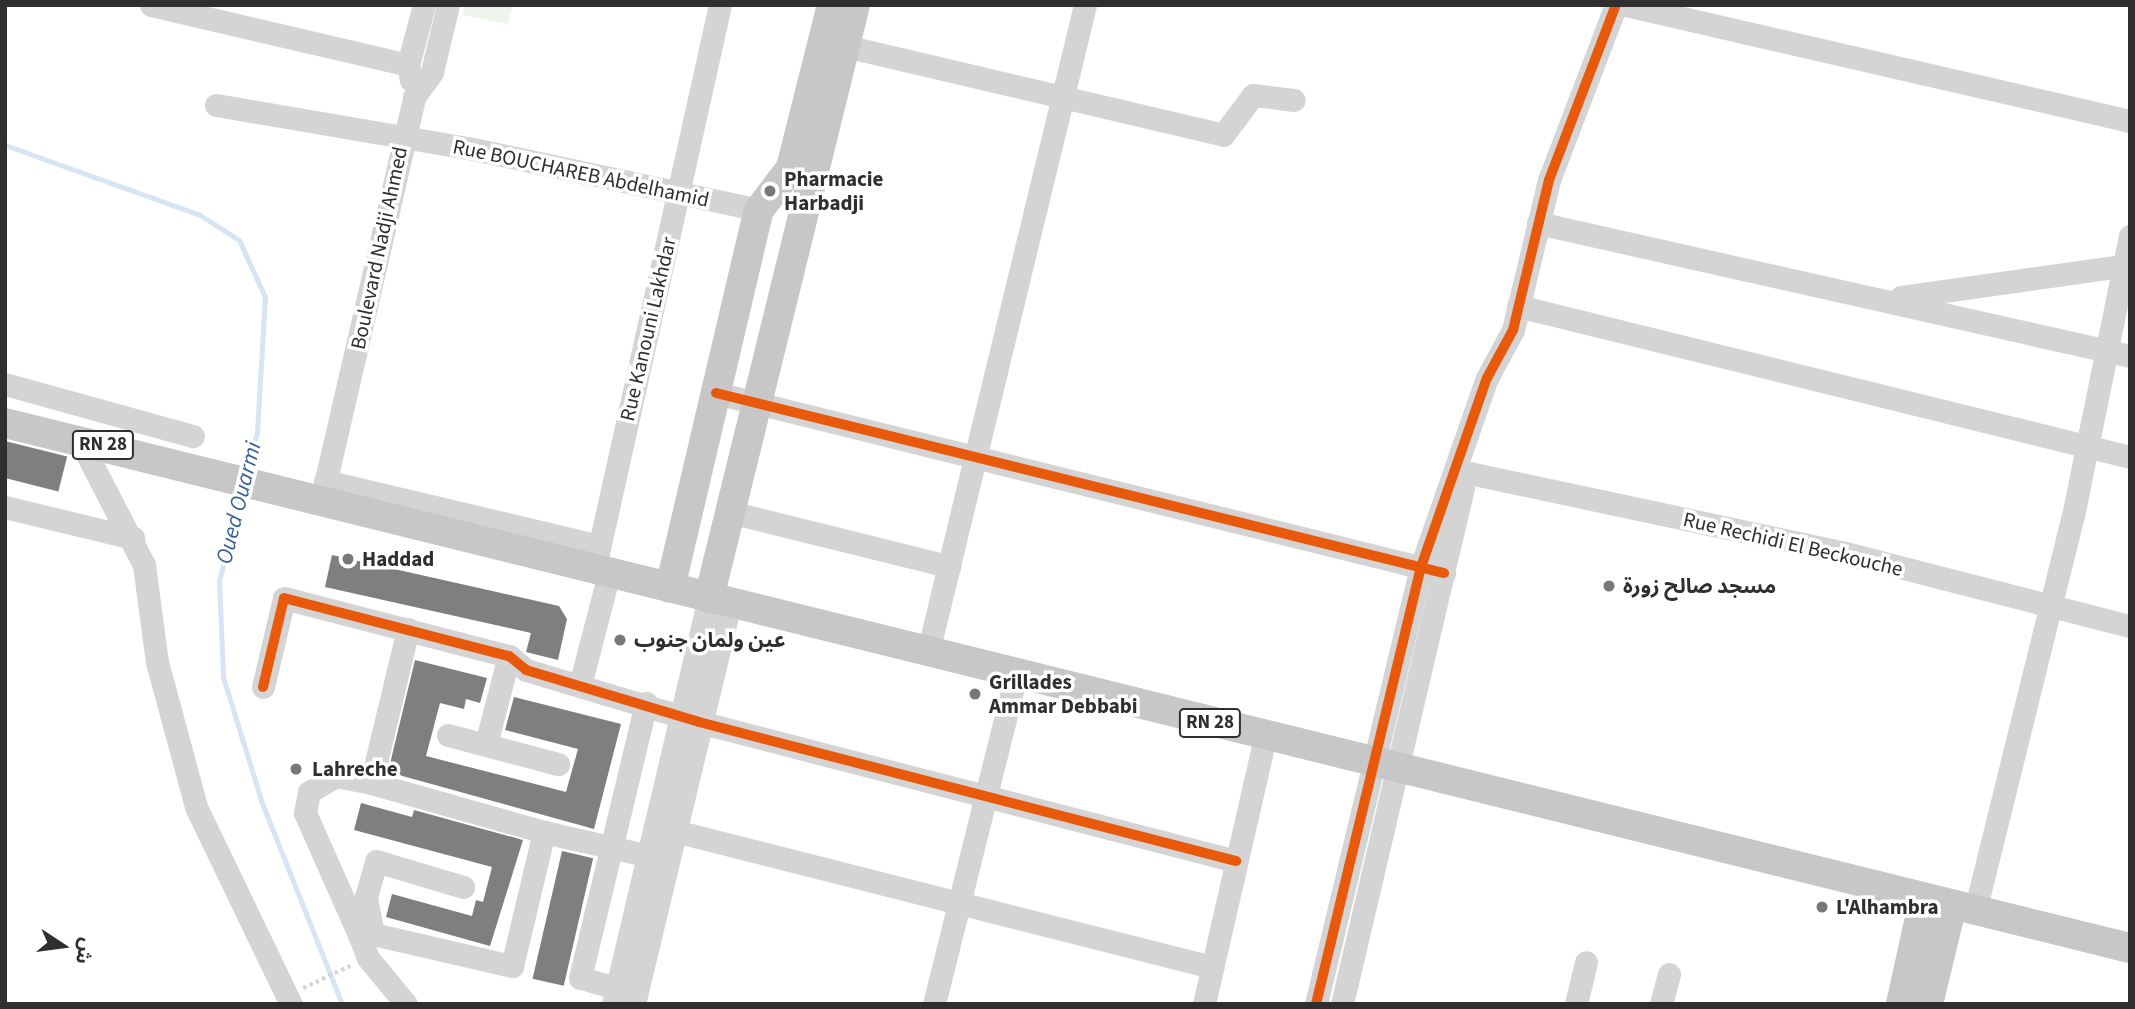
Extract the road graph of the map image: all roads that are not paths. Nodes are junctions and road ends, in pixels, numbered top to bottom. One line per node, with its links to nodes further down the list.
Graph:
1 (151, 5): 11 (street)
2 (424, 5): 11 (street)
3 (448, 5): 12 (street, Boulevard Nadji Ahmed)
4 (720, 5): 18 (street, Rue Kanouni Lakhdar)
5 (832, 5): 19 (main road)
6 (855, 5): 10 (main road)
7 (1085, 5): 14 (street)
8 (1616, 5): 20 (street)
9 (1626, 5): 16 (street)
10 (845, 46): 14 (street); 29 (main road)
11 (408, 65): 12 (street)
12 (414, 97): 17 (street, Boulevard Nadji Ahmed)
13 (1294, 100): 14 (street)
14 (1062, 101): 34 (street)
15 (216, 105): 17 (street, Rue BOUCHAREB Abdelhamid)
16 (2130, 121)
17 (403, 139): 18 (street, Rue BOUCHAREB Abdelhamid); 37 (street, Boulevard Nadji Ahmed)
18 (678, 194): 19 (street, Rue BOUCHAREB Abdelhamid); 41 (street, Rue Kanouni Lakhdar)
19 (759, 211): 28 (main road)
20 (1538, 223): 23 (street); 24 (street)
21 (2130, 236): 22 (street)
22 (2126, 266): 23 (street); 25 (street)
23 (1888, 299): 25 (street)
24 (1518, 306): 33 (street); 36 (street)
25 (2105, 350): 26 (street); 33 (street)
26 (2130, 356)
27 (5, 384): 31 (street)
28 (716, 393): 29 (street); 45 (main road)
29 (757, 402): 34 (street); 39 (main road)
30 (5, 423): 32 (main road, RN 28)
31 (193, 436)
32 (79, 439): 37 (main road, RN 28); 40 (street)
33 (2086, 448): 35 (street); 47 (street)
34 (976, 454): 42 (street); 43 (street)
35 (2130, 457)
36 (1461, 471): 43 (street); 44 (street); 47 (street, Rue Rechidi El Beckouche)
37 (323, 489): 41 (main road, RN 28)
38 (5, 507): 40 (street)
39 (730, 512): 42 (street); 46 (main road)
40 (133, 538): 78 (street)
41 (600, 564): 45 (main road, RN 28); 53 (street, Rue Kanouni Lakhdar)
42 (949, 566): 50 (street)
43 (1421, 567): 44 (street); 61 (street)
44 (1444, 573): 61 (street)
45 (670, 588): 46 (main road, RN 28)
46 (720, 600): 50 (main road, RN 28); 56 (street)
47 (2050, 608): 48 (street, Rue Rechidi El Beckouche); 71 (street)
48 (2130, 626)
49 (408, 629): 51 (street); 54 (street); 62 (street)
50 (928, 652): 52 (main road, RN 28)
51 (509, 656): 53 (street); 59 (street)
52 (1016, 674): 58 (main road, RN 28); 63 (street)
53 (580, 685): 55 (street)
54 (263, 687)
55 (646, 703): 56 (street); 66 (street)
56 (690, 717): 63 (street); 64 (street)
57 (449, 735): 59 (street)
58 (1265, 737): 61 (main road, RN 28); 68 (street)
59 (486, 744): 60 (street)
60 (558, 764)
61 (1387, 766): 71 (main road, RN 28); 83 (street); 84 (street)
62 (371, 783): 65 (street); 72 (street)
63 (986, 798): 68 (street); 70 (street)
64 (664, 829): 67 (street); 70 (street)
65 (544, 832): 66 (street); 72 (street)
66 (611, 848): 67 (street); 77 (street)
67 (657, 858): 77 (street); 80 (street)
68 (1237, 861): 75 (street)
69 (463, 887): 72 (street)
70 (959, 903): 75 (street); 81 (street)
71 (1950, 905): 73 (main road, RN 28); 87 (main road); 88 (main road)
72 (367, 935): 79 (street)
73 (2130, 948)
74 (1586, 962): 85 (street)
75 (1212, 967): 82 (street)
76 (1669, 974): 86 (street)
77 (615, 996)
78 (291, 1004)
79 (406, 1004)
80 (634, 1004)
81 (934, 1004)
82 (1204, 1004)
83 (1316, 1004)
84 (1342, 1004)
85 (1576, 1004)
86 (1661, 1004)
87 (1901, 1004)
88 (1928, 1004)

